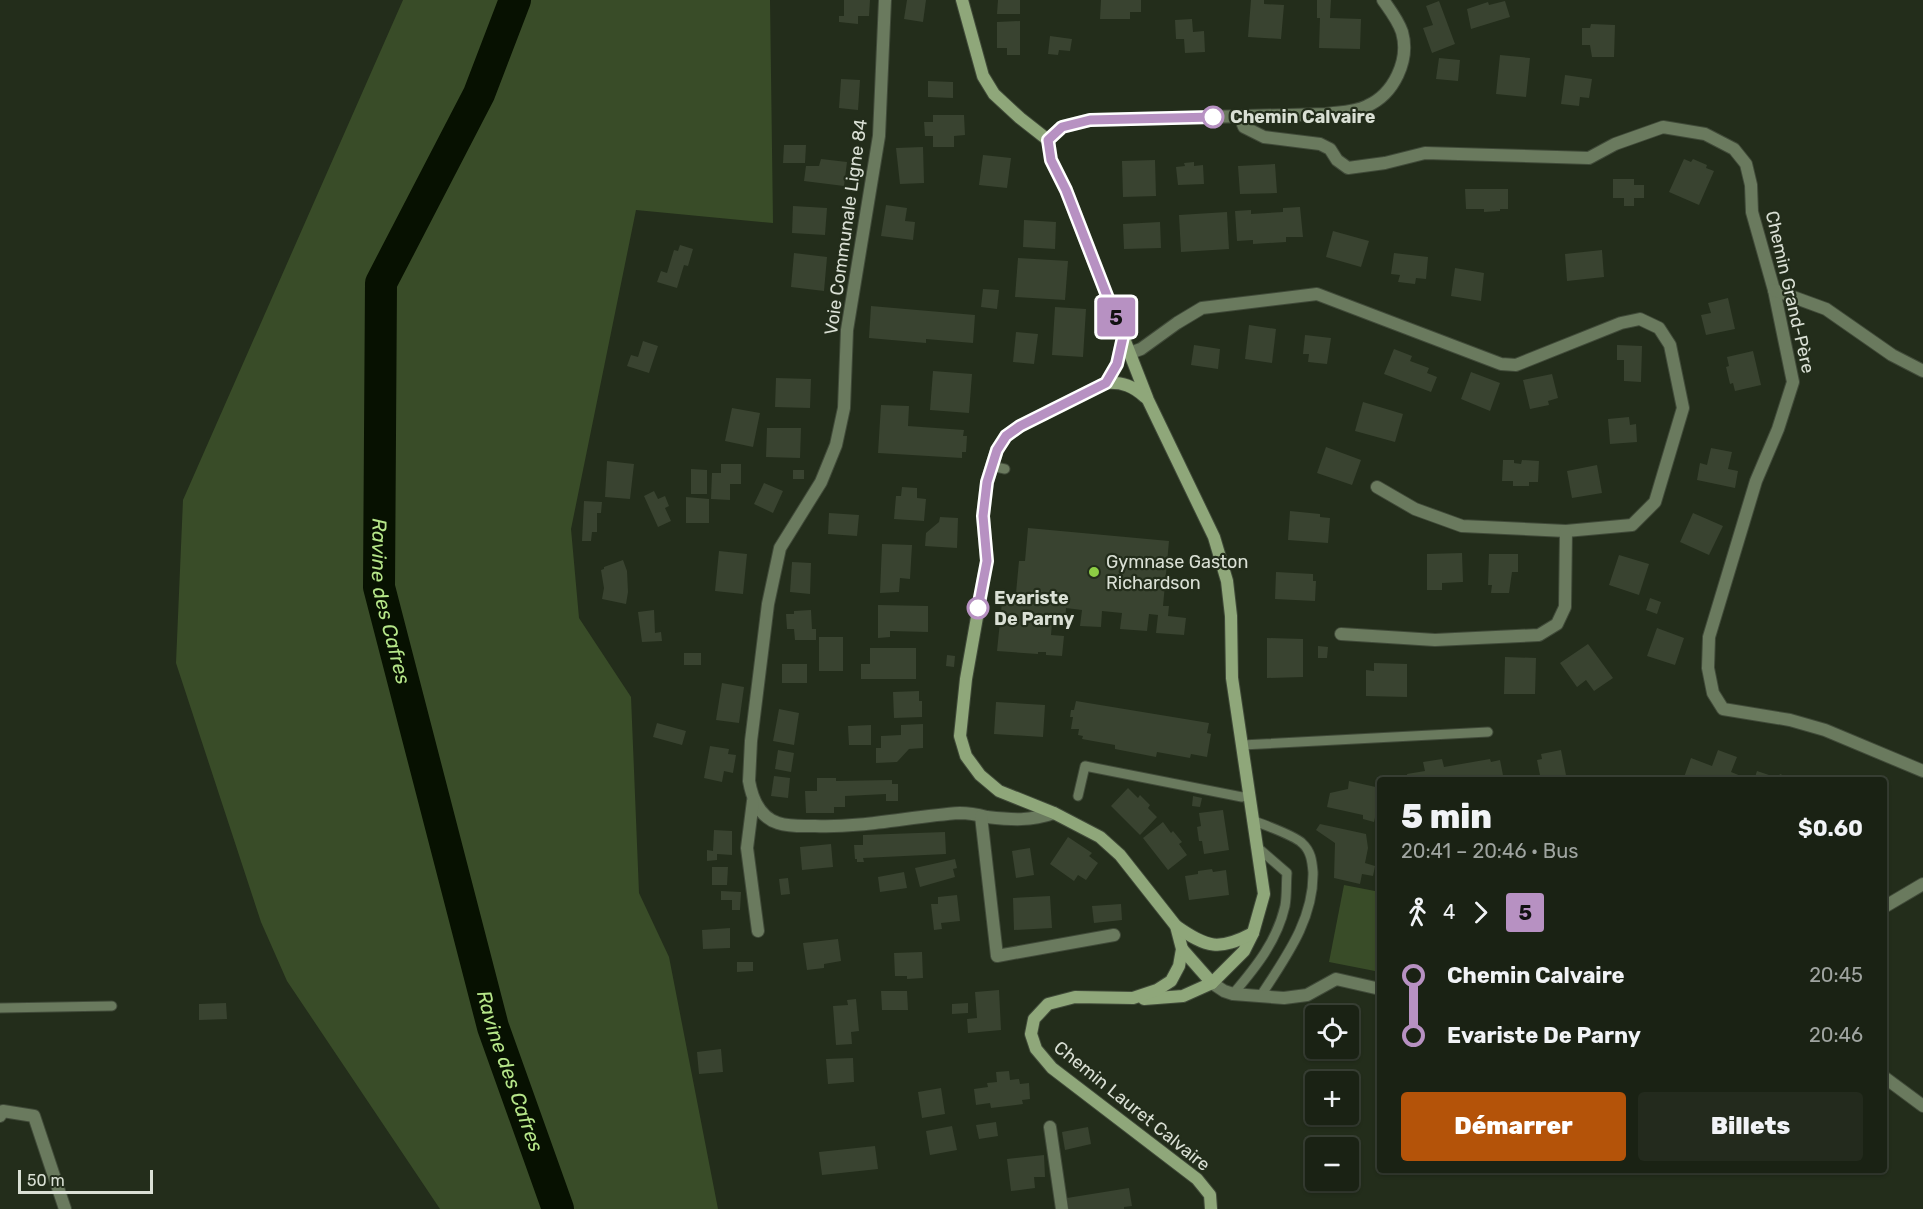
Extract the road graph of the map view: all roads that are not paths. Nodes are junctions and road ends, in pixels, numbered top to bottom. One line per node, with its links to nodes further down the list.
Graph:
1 (885, 0): 22 (street, Voie Communale Ligne 84)
2 (962, 0): 5 (main road)
3 (1383, 0): 4 (street)
4 (1240, 117): 5 (street); 6 (street, Chemin Grand-Père)
5 (1048, 140): 7 (main road)
6 (1774, 290): 9 (street); 19 (street, Chemin Grand-Père)
7 (1123, 337): 8 (main road); 10 (main road)
8 (1130, 353): 11 (main road); 15 (street)
9 (1923, 371)
10 (1106, 383): 11 (main road); 12 (main road)
11 (1148, 400): 18 (main road)
12 (991, 466): 13 (lane); 23 (main road)
13 (1005, 470)
14 (1377, 487): 15 (street)
15 (1566, 531): 16 (street)
16 (1341, 634)
17 (1488, 732): 18 (lane)
18 (1242, 745): 20 (main road)
19 (1923, 771)
20 (1249, 795): 21 (lane); 25 (main road)
21 (1078, 796)
22 (753, 801): 24 (street); 30 (street, Voie Communale Ligne 84)
23 (1054, 813): 24 (street); 29 (main road)
24 (981, 816): 32 (street)
25 (1252, 819): 26 (main road); 37 (lane)
26 (1257, 848): 31 (main road); 36 (lane)
27 (1923, 884): 28 (street)
28 (1887, 905)
29 (1176, 926): 31 (main road); 33 (main road)
30 (758, 931)
31 (1253, 933): 34 (main road)
32 (1114, 935)
33 (1182, 949): 34 (main road); 38 (main road, Chemin Lauret Calvaire)
34 (1212, 983): 36 (street); 38 (main road)
35 (1377, 988): 37 (street)
36 (1233, 994): 37 (street)
37 (1260, 997)
38 (1133, 998): 47 (main road, Chemin Lauret Calvaire)
39 (112, 1006): 40 (lane)
40 (0, 1008)
41 (1887, 1079): 42 (street)
42 (1923, 1106)
43 (0, 1116): 45 (street)
44 (1050, 1127): 46 (street)
45 (65, 1209)
46 (1062, 1209)
47 (1211, 1209)

